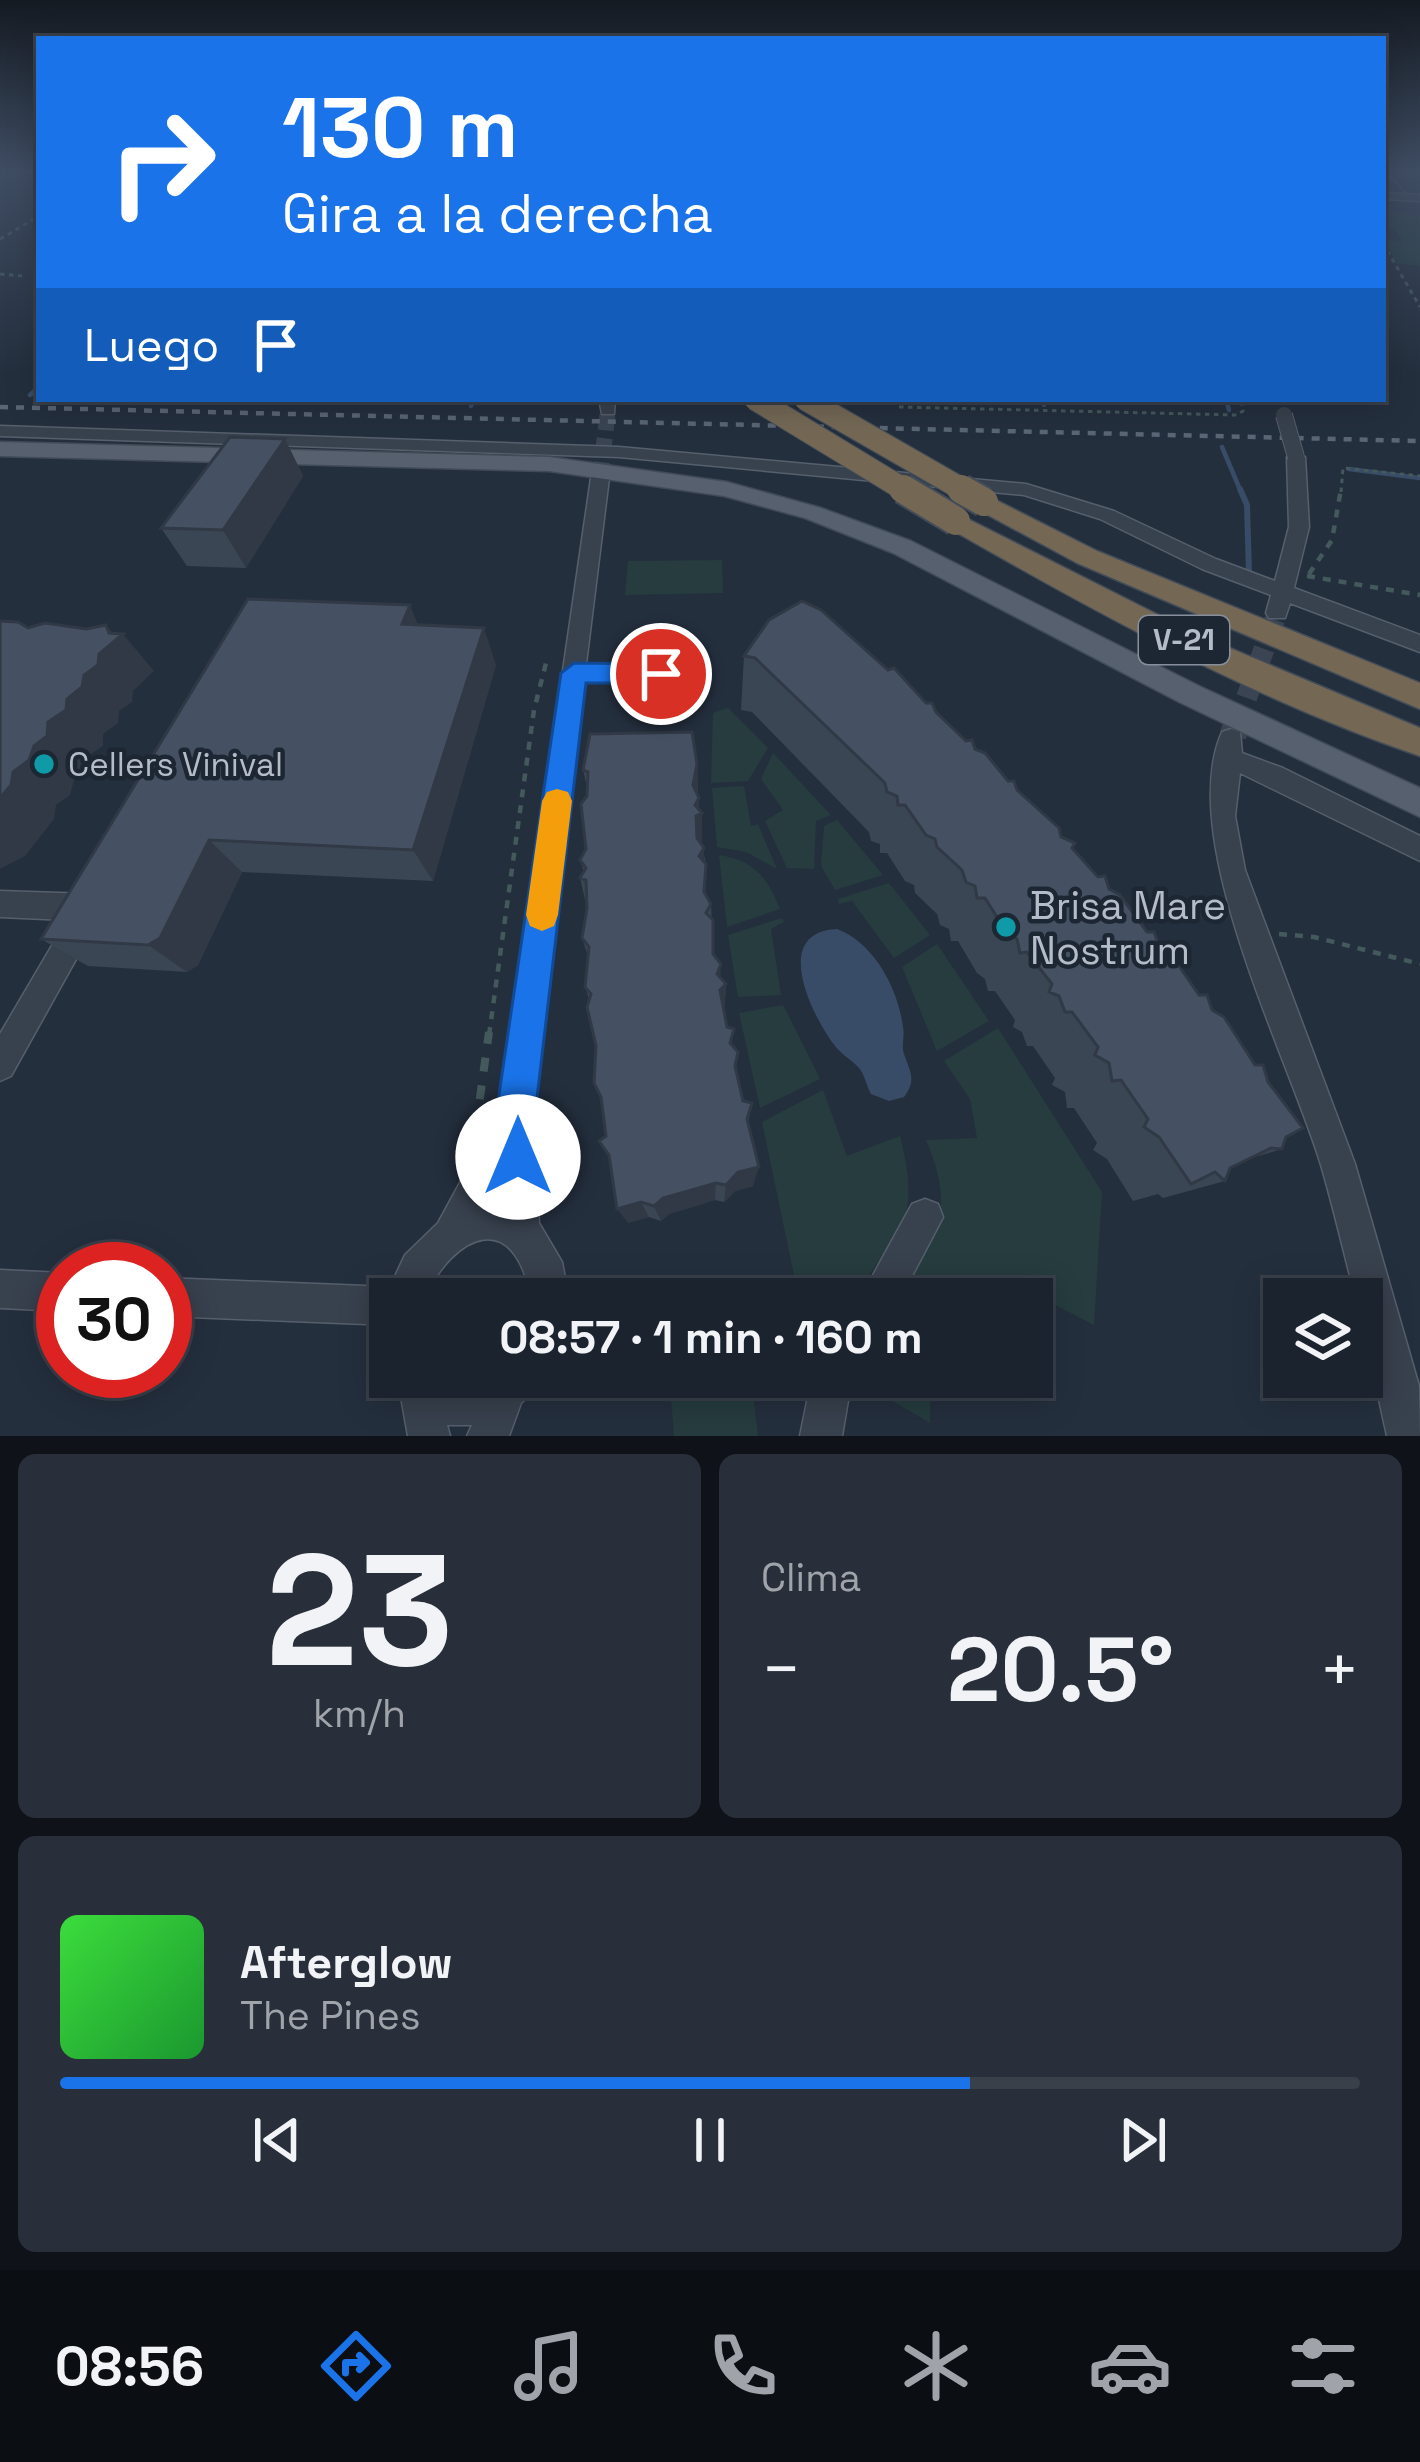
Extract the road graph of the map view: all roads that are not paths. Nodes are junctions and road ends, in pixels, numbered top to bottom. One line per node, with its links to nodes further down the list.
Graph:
1 (760, 402): 13 (highway, V-21, bridge)
2 (810, 402): 12 (highway, V-21, bridge)
3 (1282, 407): 7 (street, bridge)
4 (0, 431): 7 (street)
5 (0, 449): 14 (main road)
6 (600, 478): 10 (street)
7 (1285, 590): 8 (street); 9 (street)
8 (1277, 614)
9 (1420, 644)
10 (567, 668): 11 (street); 18 (street)
11 (661, 674)
12 (1420, 697)
13 (1420, 742)
14 (1420, 803)
15 (1420, 849): 37 (street)
16 (0, 904): 17 (street)
17 (0, 1065)
18 (515, 1115): 20 (street); 21 (street)
19 (925, 1217): 24 (street)
20 (520, 1229): 21 (street); 23 (street)
21 (452, 1231): 22 (street)
22 (414, 1278)
23 (549, 1278)
24 (891, 1278)
25 (0, 1288): 26 (street)
26 (36, 1290)
27 (192, 1299): 28 (street)
28 (369, 1305)
29 (419, 1398): 34 (street)
30 (432, 1398): 31 (street)
31 (493, 1398)
32 (506, 1398): 35 (street)
33 (828, 1398): 36 (street)
34 (429, 1436)
35 (488, 1436)
36 (821, 1436)
37 (1408, 1436)

